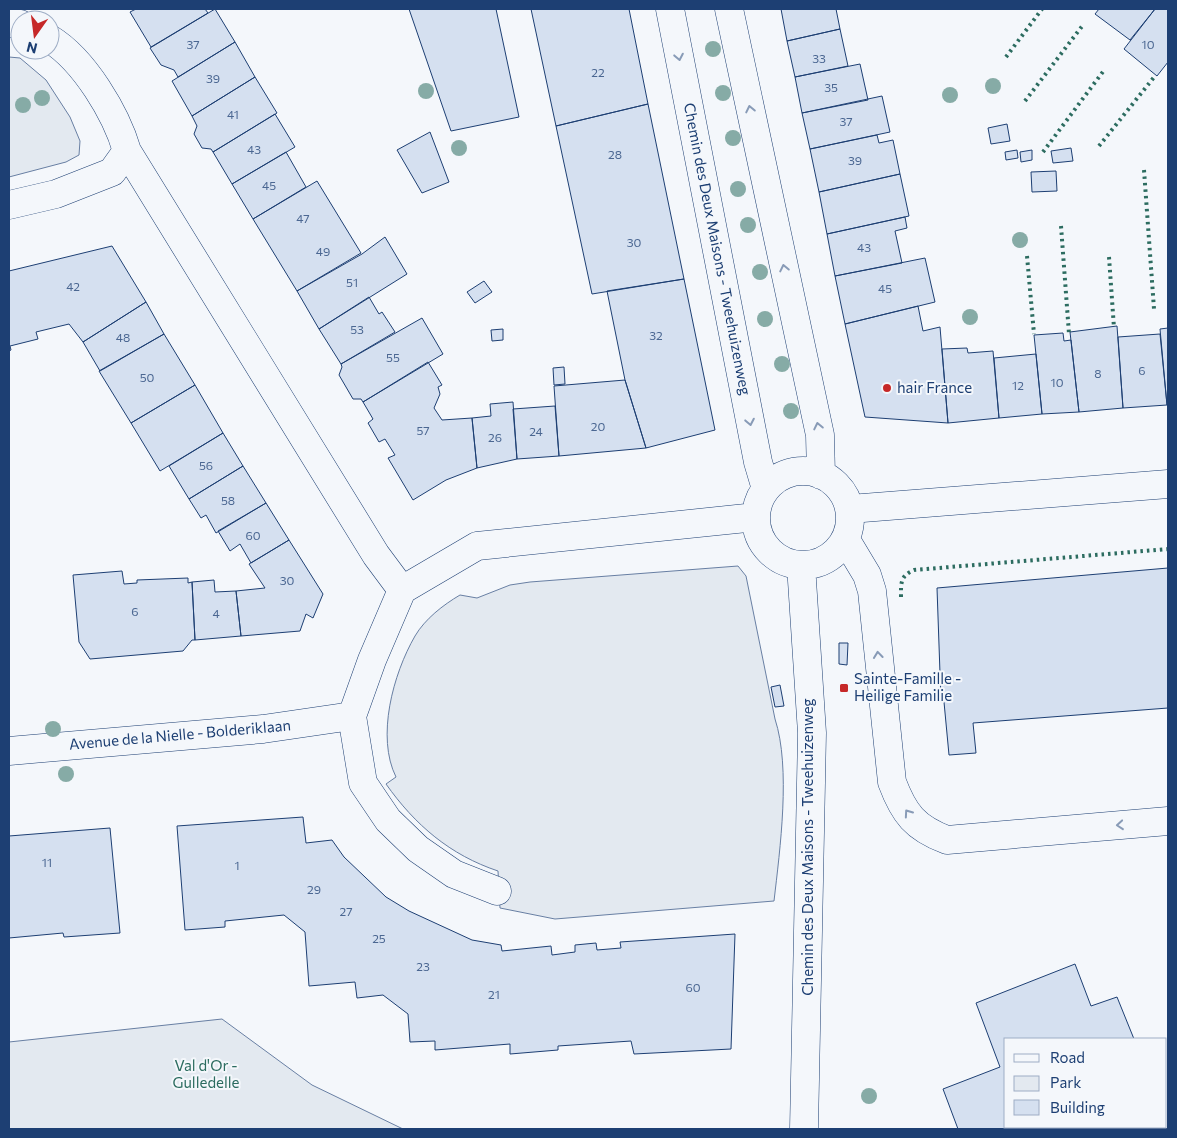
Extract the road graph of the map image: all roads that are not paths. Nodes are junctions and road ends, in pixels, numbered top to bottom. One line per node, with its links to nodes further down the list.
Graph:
1 (670, 9): 8 (street, Chemin des Deux Maisons - Tweehuizenweg, one-way to 8)
2 (729, 9): 6 (street, one-way to 2)
3 (60, 48): 4 (street)
4 (127, 151): 5 (street); 13 (street)
5 (9, 205)
6 (821, 475): 8 (street); 9 (street)
7 (1168, 484): 9 (street)
8 (766, 490): 10 (street)
9 (850, 509): 11 (street)
10 (756, 517): 12 (street); 13 (street)
11 (846, 540): 12 (street); 16 (street, one-way to 11)
12 (801, 565): 18 (street, Chemin des Deux Maisons - Tweehuizenweg)
13 (402, 590): 14 (street)
14 (352, 716): 15 (street, Avenue de la Nielle - Bolderiklaan); 17 (street)
15 (9, 751)
16 (1168, 821)
17 (497, 892)
18 (804, 1129)

